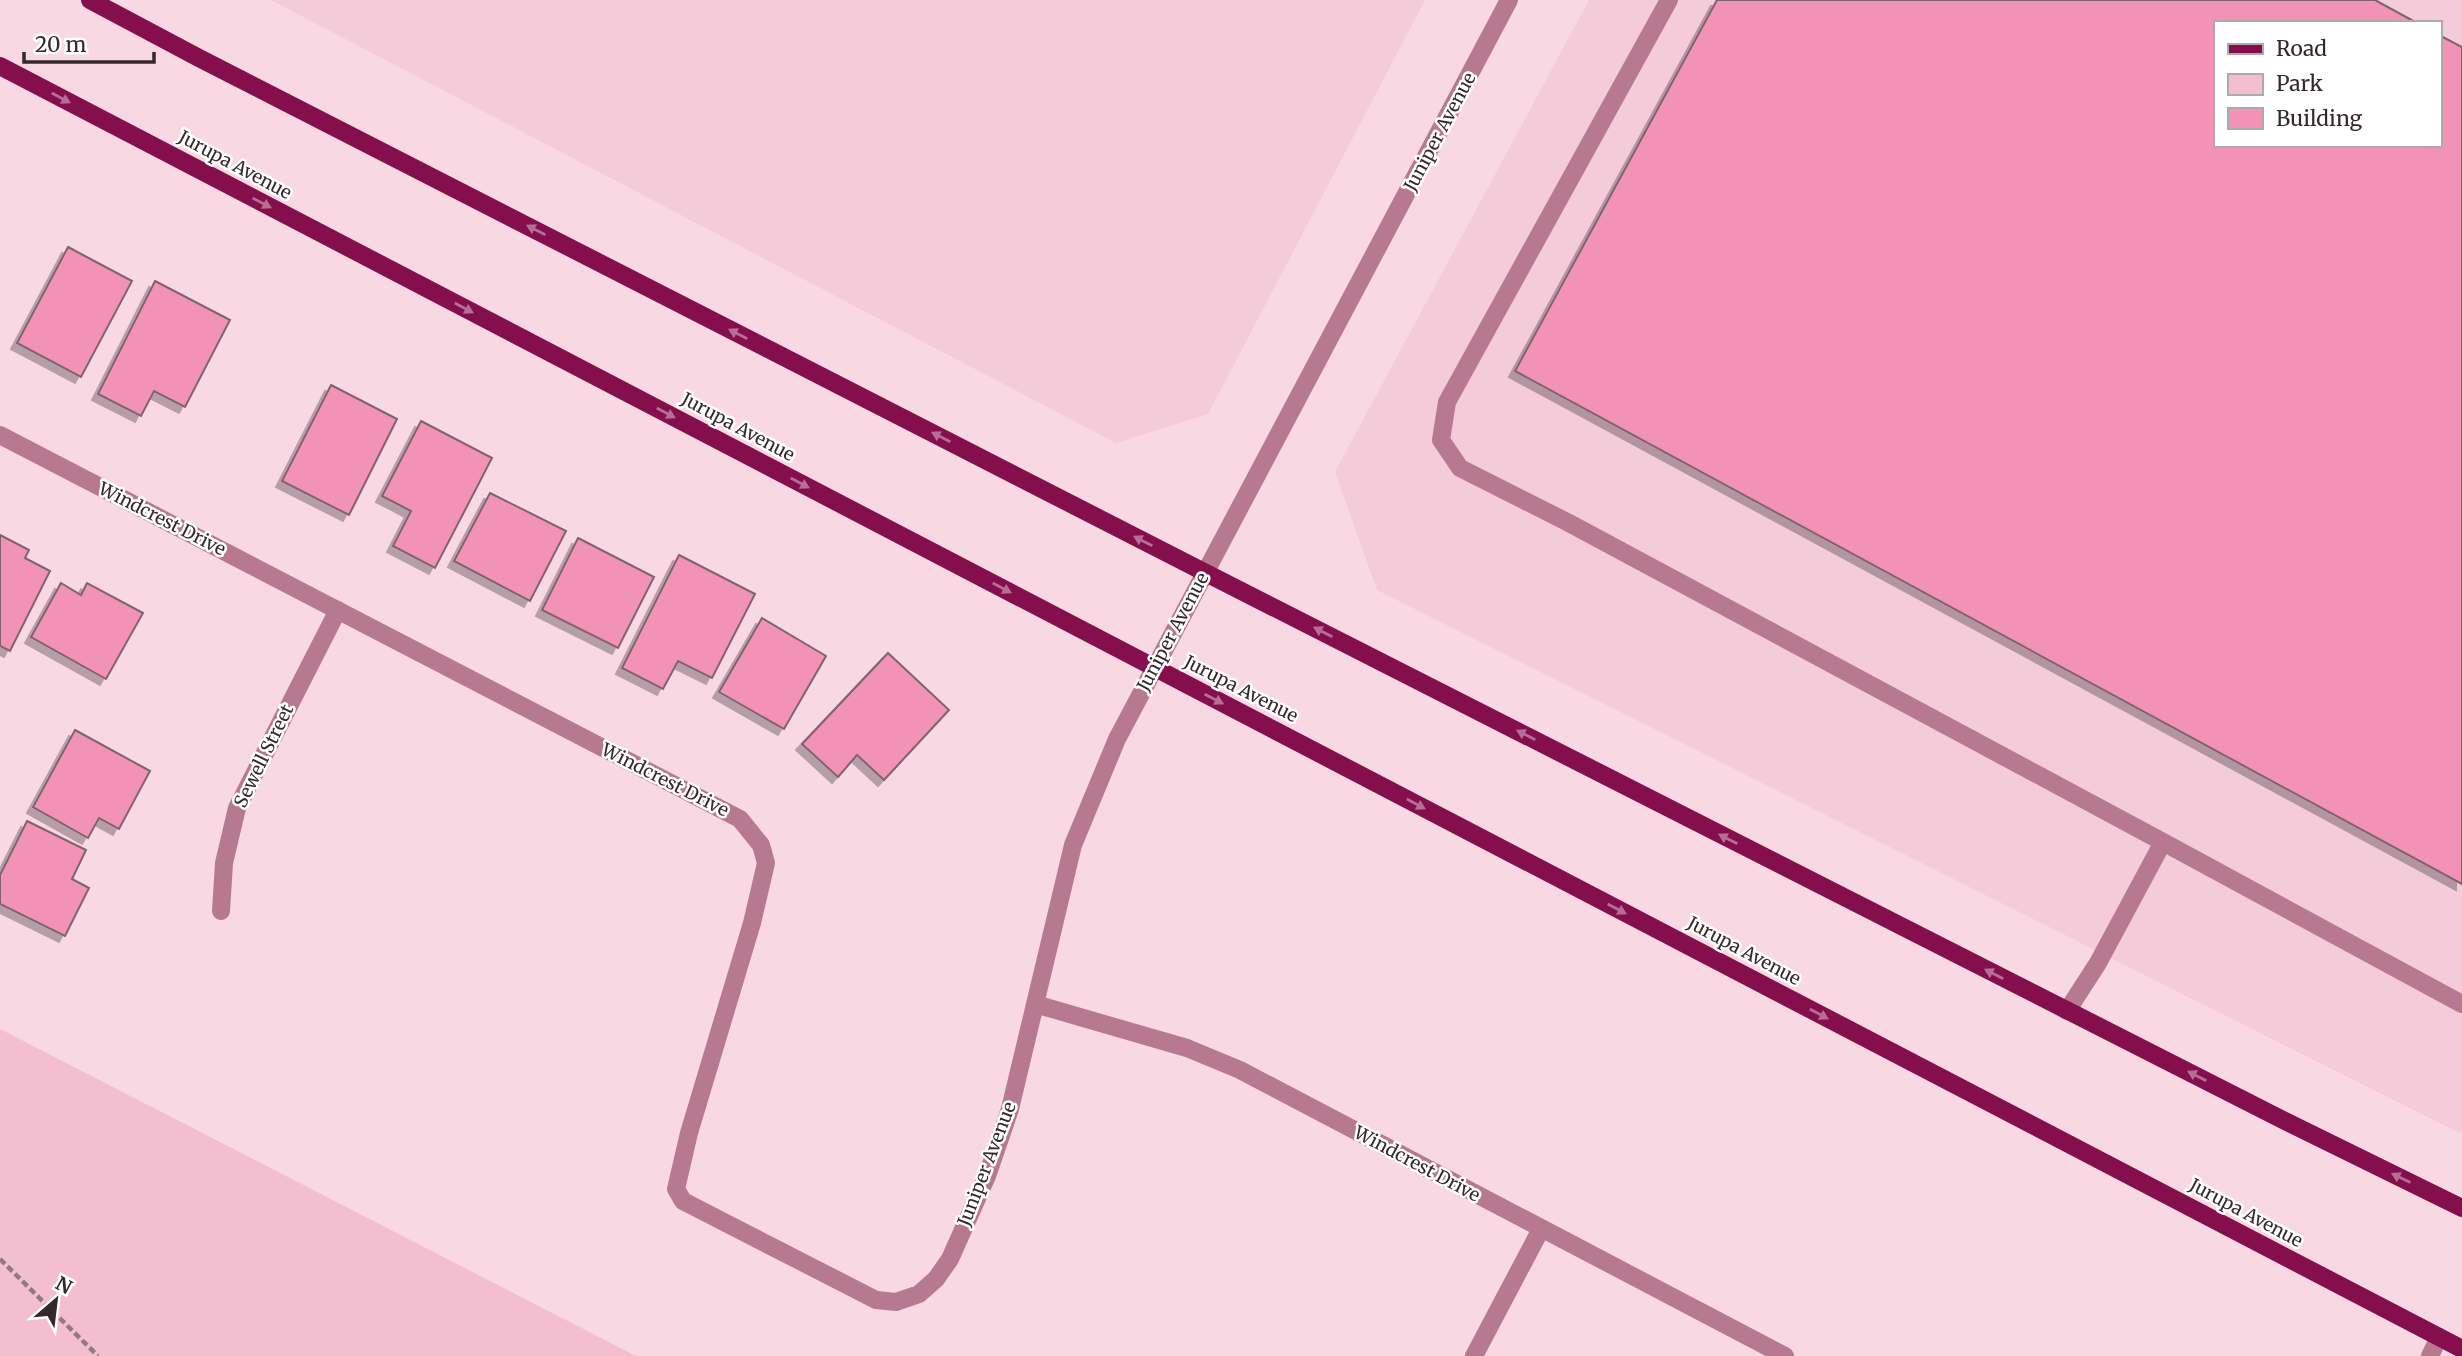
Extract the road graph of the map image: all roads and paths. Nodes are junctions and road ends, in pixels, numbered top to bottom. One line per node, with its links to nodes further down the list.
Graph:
1 (90, 0): 6 (main road, one-way to 1)
2 (1509, 0): 6 (street, Juniper Avenue)
3 (1669, 0): 9 (street)
4 (0, 66): 8 (main road, Jurupa Avenue, one-way to 8)
5 (0, 435): 7 (street, Windcrest Drive)
6 (1204, 572): 8 (street, Juniper Avenue); 13 (main road, one-way to 6)
7 (338, 610): 10 (street, Sewell Street); 17 (street, Windcrest Drive)
8 (1153, 667): 11 (street, Juniper Avenue); 18 (main road, Jurupa Avenue, one-way to 18)
9 (2164, 842): 12 (street); 13 (street)
10 (221, 911)
11 (1035, 1004): 15 (street, Windcrest Drive); 17 (street, Juniper Avenue)
12 (2462, 1004)
13 (2067, 1011): 14 (main road, one-way to 13)
14 (2462, 1208)
15 (1541, 1229): 21 (street); 22 (street, Windcrest Drive)
16 (0, 1259): 20 (path)
17 (919, 1294)
18 (2440, 1337): 19 (main road, Jurupa Avenue); 23 (street)
19 (2462, 1349)
20 (98, 1356)
21 (1474, 1356)
22 (1785, 1356)
23 (2430, 1356)

